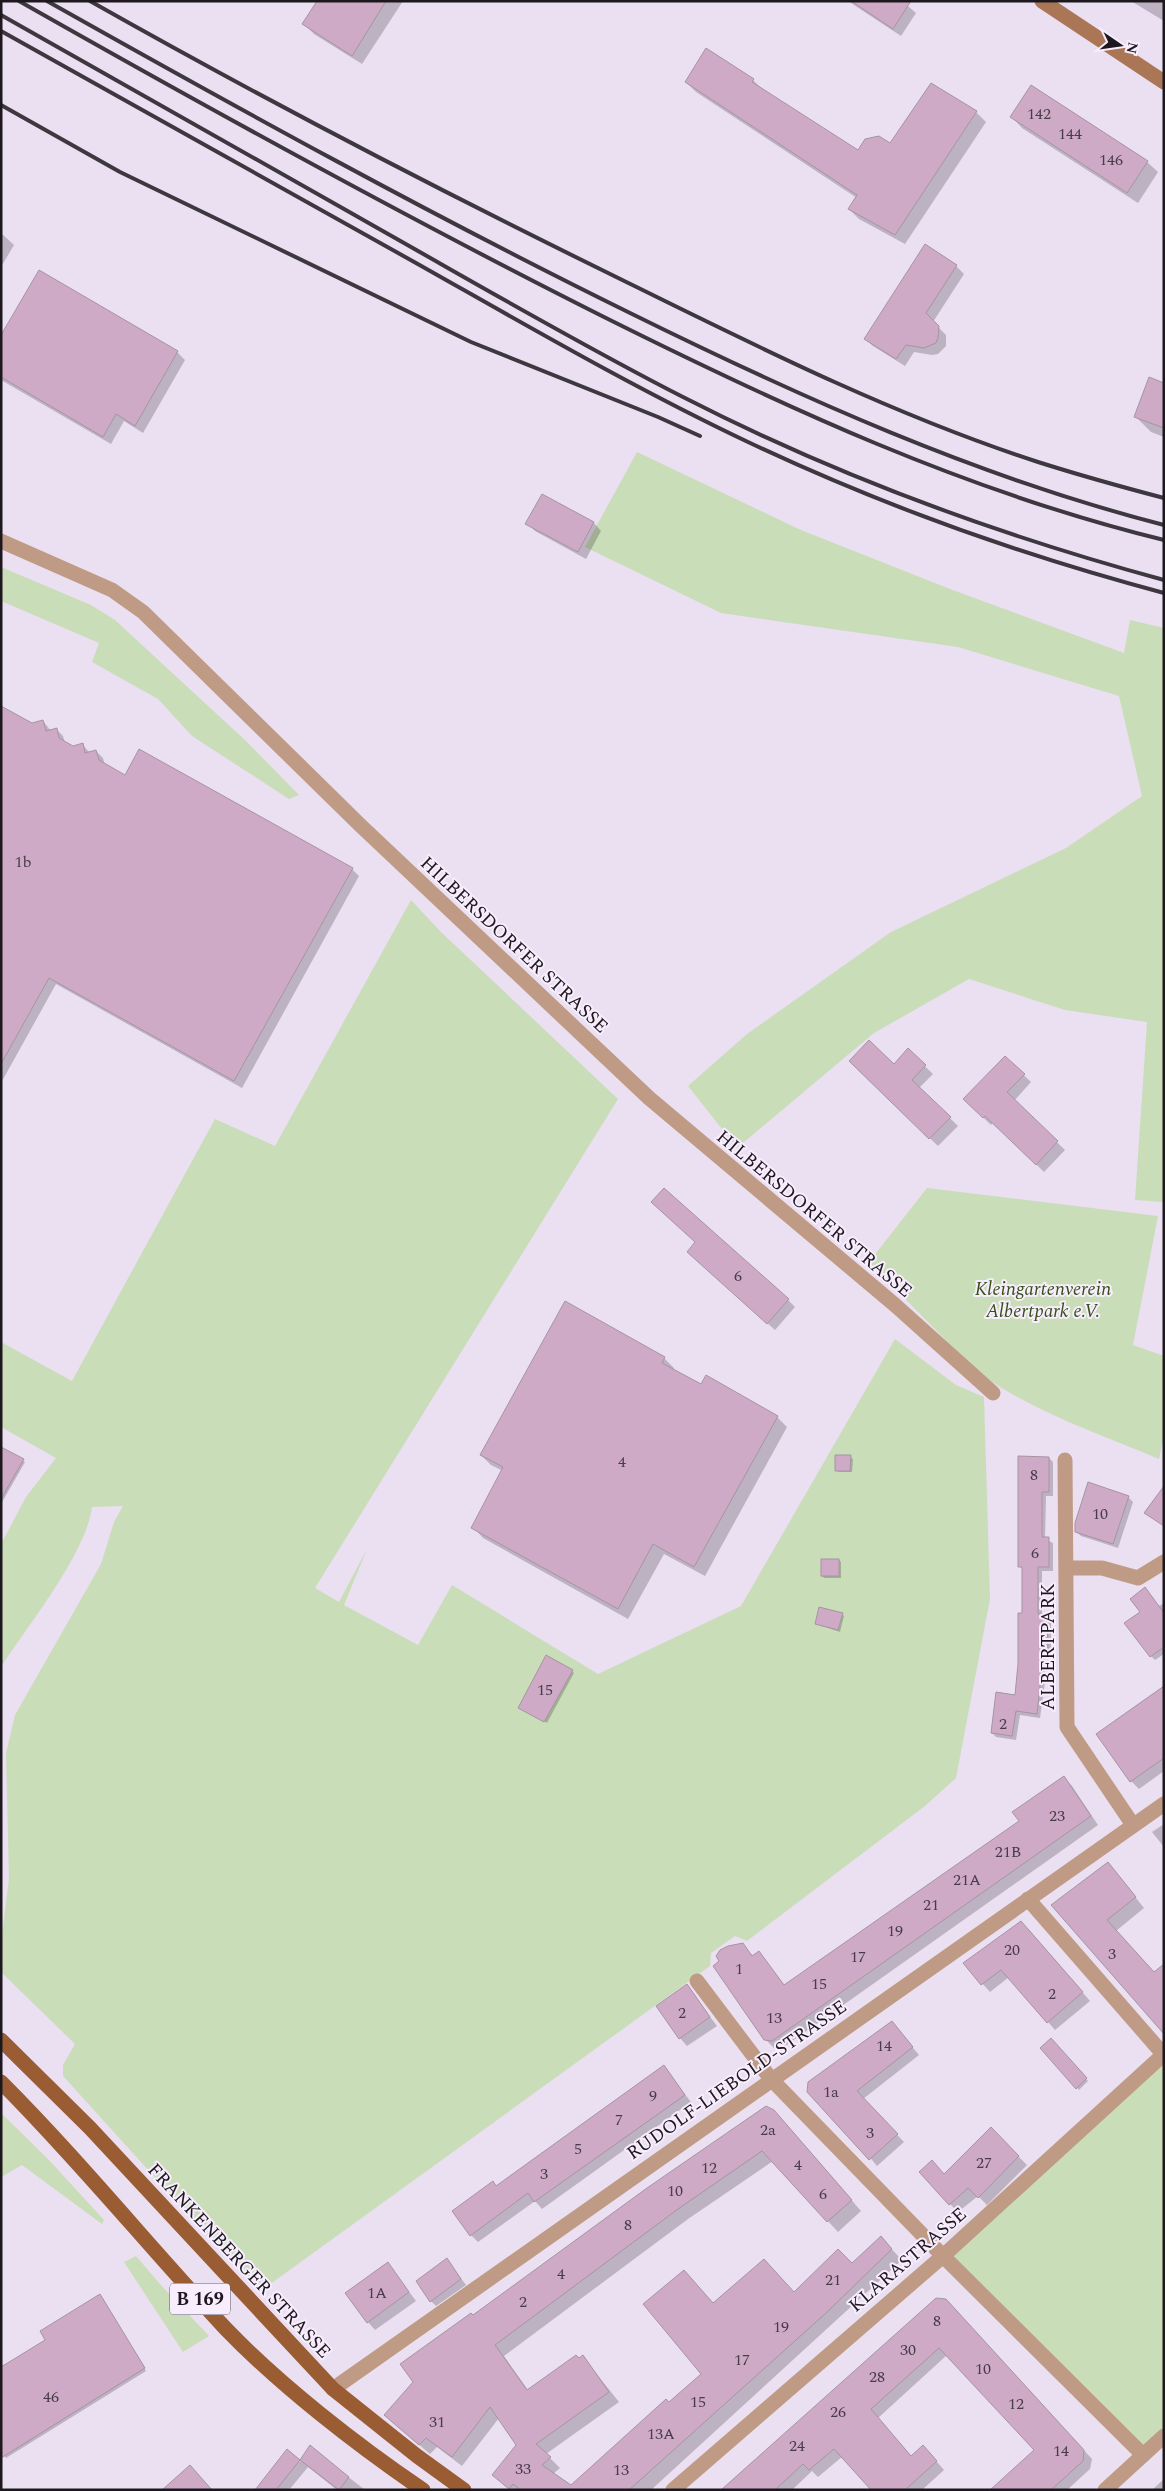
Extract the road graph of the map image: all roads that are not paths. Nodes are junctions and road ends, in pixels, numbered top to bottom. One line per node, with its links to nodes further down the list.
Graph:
1 (1042, 1): 2 (main road)
2 (1164, 82)
3 (1, 542): 4 (street, HILBERSDORFER STRASSE)
4 (993, 1393)
5 (1065, 1460): 7 (street, ALBERTPARK)
6 (1164, 1562): 7 (street, ALBERTPARK)
7 (1067, 1568): 9 (street, ALBERTPARK)
8 (1164, 1804): 9 (street, RUDOLF-LIEBOLD-STRASSE)
9 (1133, 1825): 10 (street, RUDOLF-LIEBOLD-STRASSE)
10 (1028, 1899): 13 (street); 14 (street, RUDOLF-LIEBOLD-STRASSE)
11 (697, 1981): 14 (street)
12 (1, 2040): 17 (main road, FRANKENBERGER STRASSE / B 169)
13 (1164, 2054): 16 (street, KLARASTRASSE)
14 (771, 2079): 16 (street); 17 (street, RUDOLF-LIEBOLD-STRASSE)
15 (1, 2082): 20 (main road, B 169)
16 (943, 2256): 19 (street); 22 (street, KLARASTRASSE)
17 (333, 2389): 21 (main road, FRANKENBERGER STRASSE / B 169)
18 (1164, 2436): 19 (street)
19 (1143, 2455): 23 (street)
20 (423, 2490)
21 (464, 2490)
22 (673, 2490)
23 (1105, 2490)

